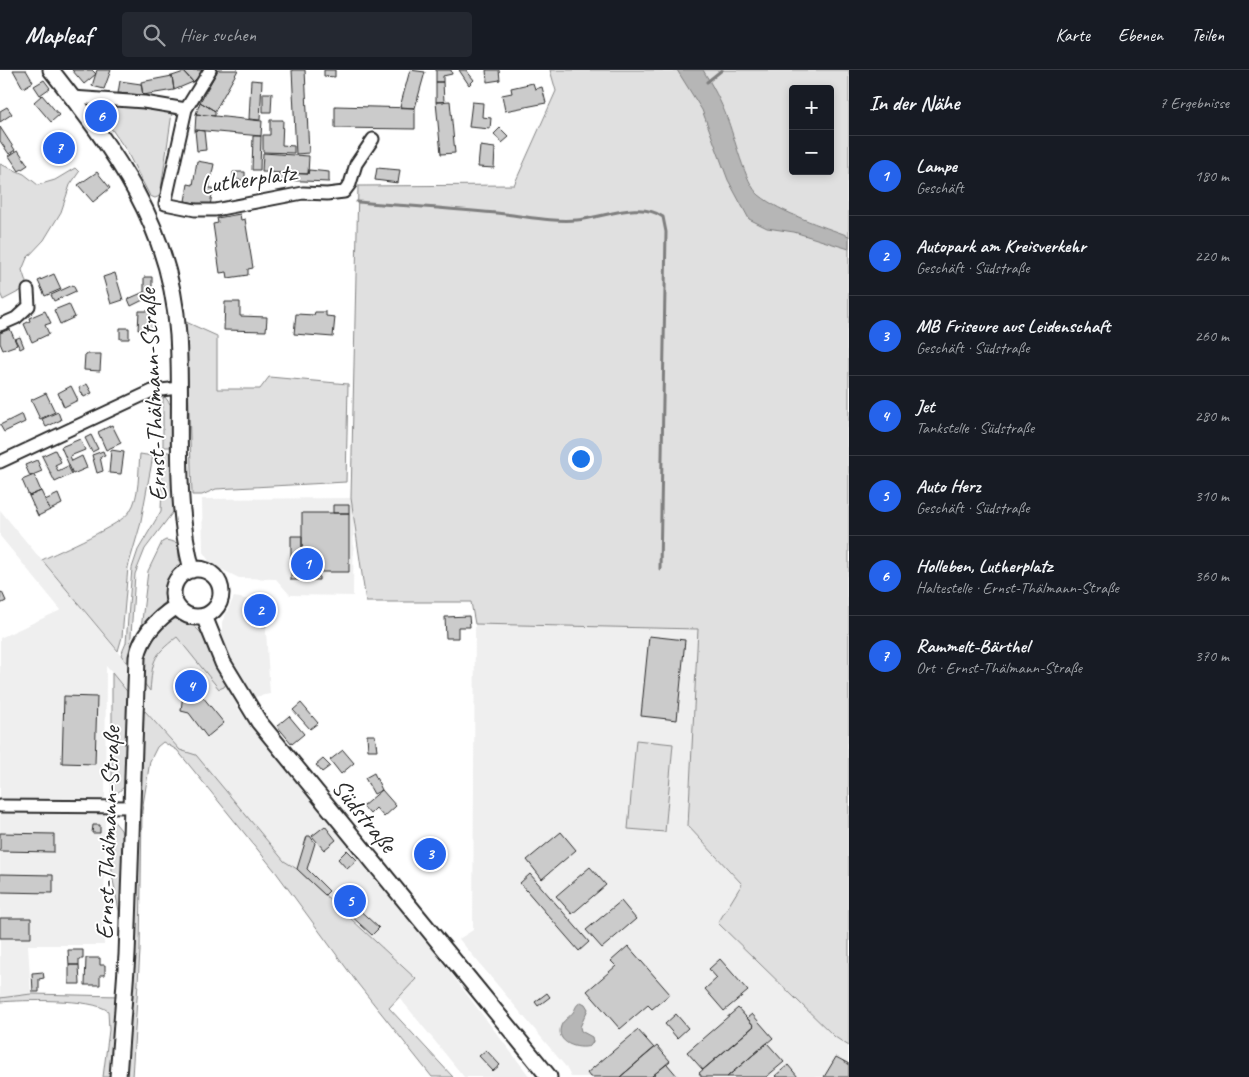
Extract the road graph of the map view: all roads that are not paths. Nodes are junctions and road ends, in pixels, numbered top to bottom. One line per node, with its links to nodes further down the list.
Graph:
1 (50, 70): 3 (main road, Ernst-Thälmann-Straße)
2 (210, 70): 4 (street, Lutherplatz)
3 (72, 97): 4 (street); 8 (main road, Ernst-Thälmann-Straße)
4 (186, 109): 5 (street, Lutherplatz)
5 (373, 139)
6 (28, 290): 7 (street)
7 (0, 325)
8 (180, 388): 9 (street); 10 (main road, Ernst-Thälmann-Straße)
9 (0, 462)
10 (192, 570): 11 (main road); 12 (main road)
11 (177, 606): 12 (main road); 14 (main road, Ernst-Thälmann-Straße)
12 (204, 616): 16 (main road, Südstraße)
13 (0, 806): 14 (street)
14 (132, 807): 15 (main road, Ernst-Thälmann-Straße)
15 (118, 1077)
16 (549, 1077)

